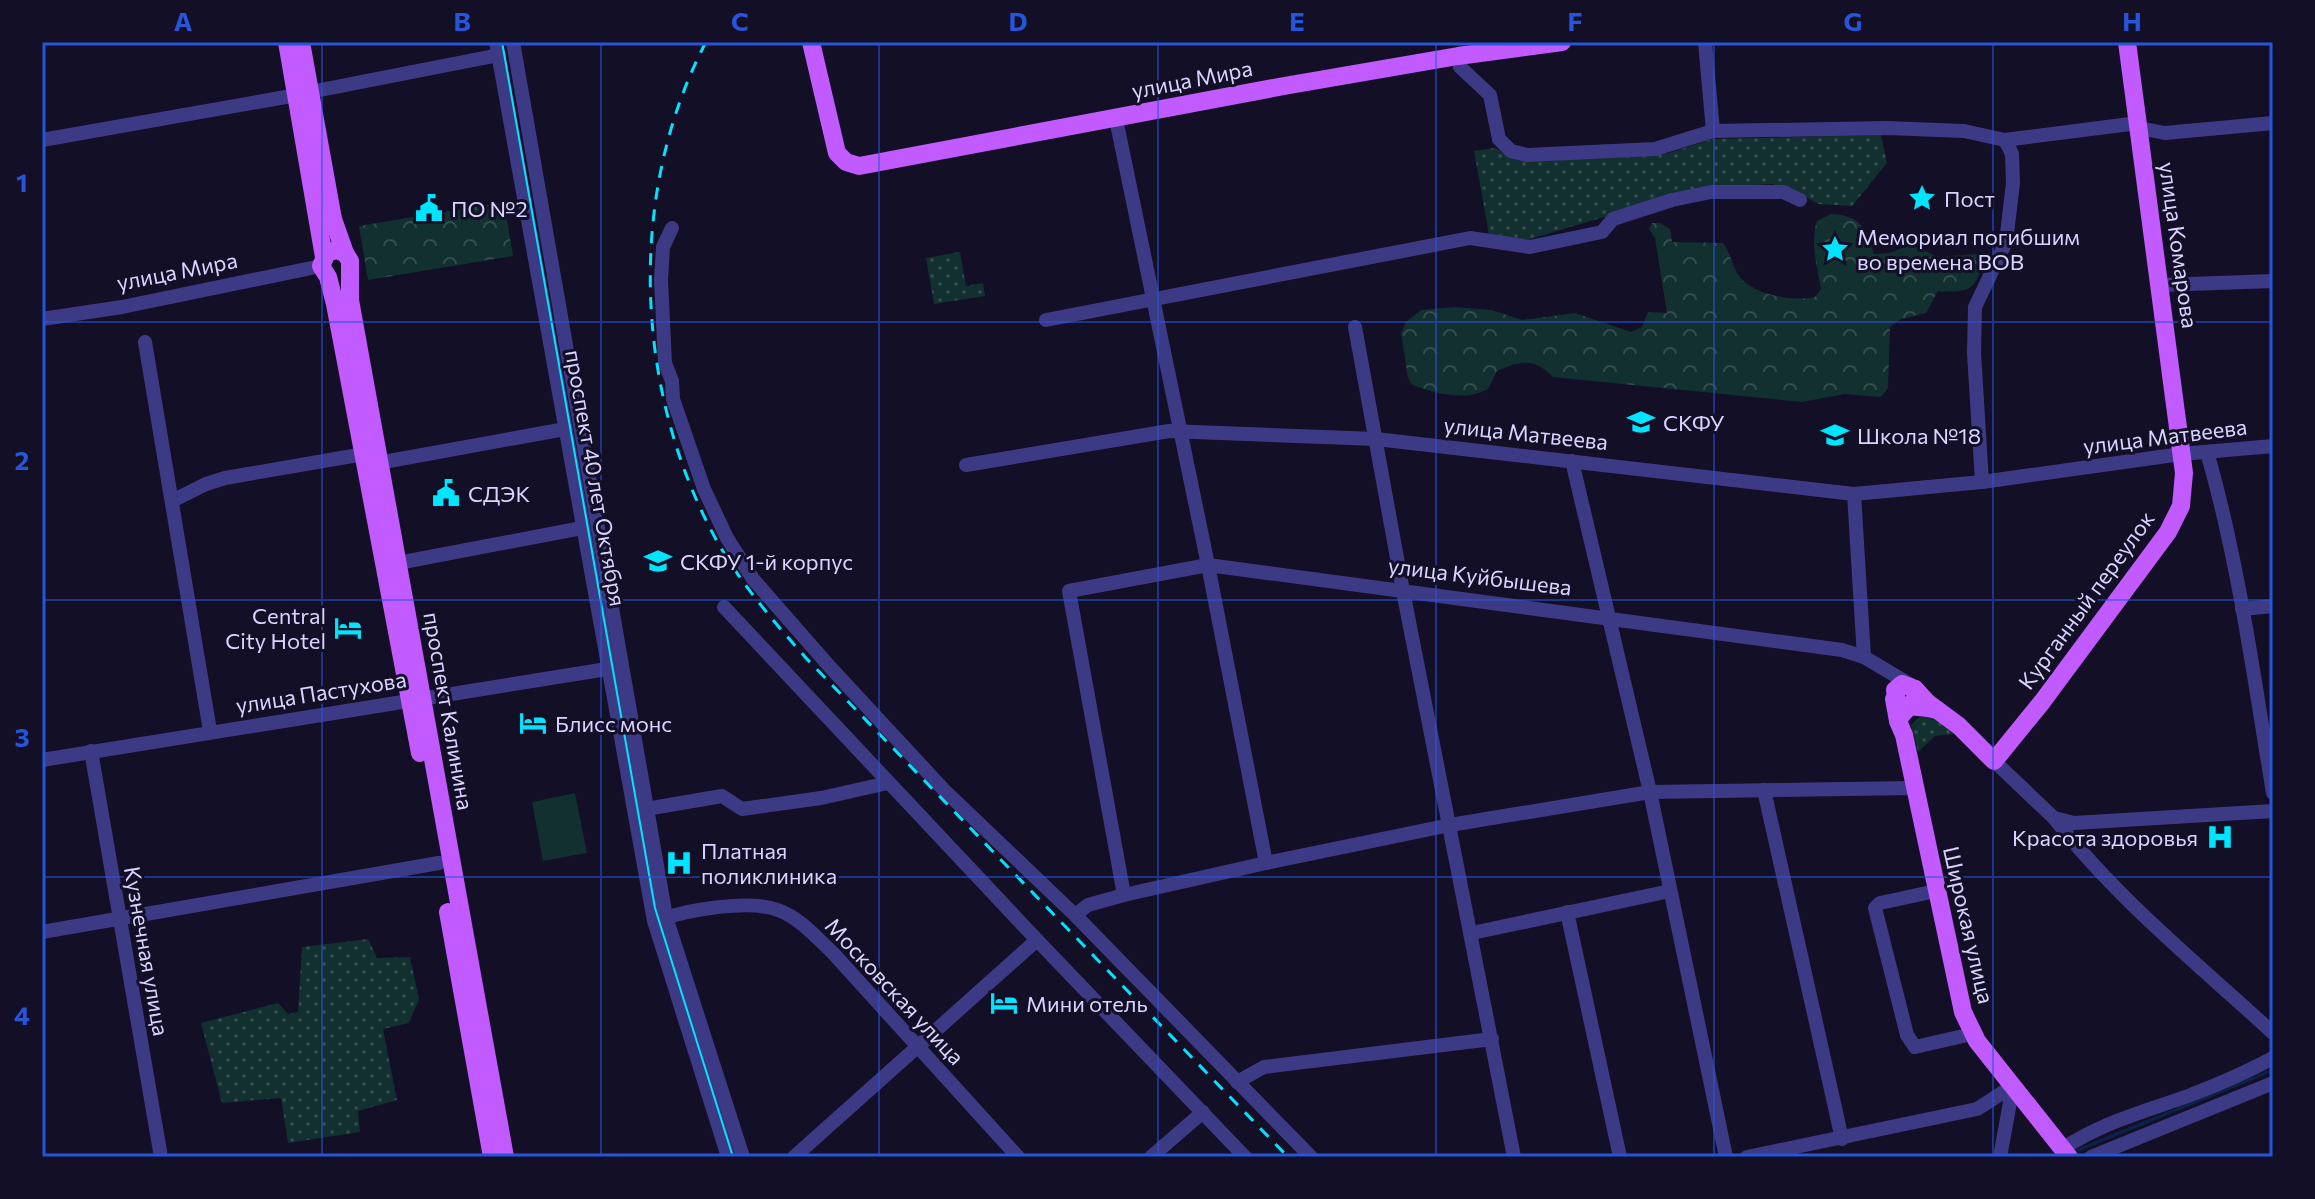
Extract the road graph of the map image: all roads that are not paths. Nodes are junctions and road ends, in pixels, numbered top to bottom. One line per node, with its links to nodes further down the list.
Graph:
1 (287, 42): 10 (main road, проспект Калинина)
2 (301, 42): 10 (main road, проспект Калинина)
3 (513, 42): 62 (street, проспект 40 лет Октября)
4 (811, 42): 11 (main road, улица Мира)
5 (1562, 42): 9 (main road, улица Мира)
6 (1705, 42): 14 (street)
7 (2127, 42): 13 (main road, улица Комарова)
8 (497, 49): 10 (street); 29 (street, проспект 40 лет Октября)
9 (1458, 56): 11 (main road, улица Мира); 14 (street)
10 (304, 94): 15 (street); 19 (main road, проспект Калинина); 20 (main road, проспект Калинина)
11 (1116, 119): 24 (street)
12 (2273, 123): 13 (street)
13 (2139, 125): 16 (street); 23 (main road, улица Комарова)
14 (1713, 131): 16 (street)
15 (42, 140)
16 (2005, 140): 38 (street)
17 (1800, 200): 24 (street)
18 (672, 228): 72 (street)
19 (345, 253): 20 (main road); 21 (main road, проспект Калинина)
20 (324, 267): 21 (main road); 25 (street, улица Мира); 35 (main road, проспект Калинина)
21 (349, 273): 35 (main road, проспект Калинина)
22 (2273, 281): 23 (street)
23 (2161, 285): 34 (main road, улица Комарова)
24 (1151, 299): 26 (street); 30 (street)
25 (42, 319)
26 (1046, 320)
27 (1355, 327): 31 (street)
28 (145, 342): 40 (street)
29 (565, 429): 35 (street); 41 (street, проспект 40 лет Октября)
30 (1180, 432): 31 (street, улица Матвеева); 37 (street, улица Матвеева); 43 (street)
31 (1376, 439): 36 (street, улица Матвеева); 44 (street)
32 (2273, 446): 33 (street, улица Матвеева)
33 (2207, 452): 34 (street, улица Матвеева); 47 (street)
34 (2181, 454): 38 (street, улица Матвеева); 56 (main road, Курганный переулок)
35 (371, 458): 40 (street); 42 (main road, проспект Калинина); 52 (main road, проспект Калинина)
36 (1572, 461): 39 (street, улица Матвеева); 48 (street)
37 (966, 465)
38 (1982, 482): 39 (street, улица Матвеева)
39 (1854, 494): 49 (street)
40 (172, 501): 53 (street)
41 (582, 528): 42 (street); 50 (street, проспект 40 лет Октября)
42 (398, 563): 52 (main road, проспект Калинина)
43 (1208, 565): 44 (street, улица Куйбышева); 67 (street); 70 (street, улица Куйбышева)
44 (1403, 591): 48 (street, улица Куйбышева); 65 (street)
45 (2273, 606): 47 (street)
46 (724, 607): 57 (street)
47 (2242, 609): 61 (street)
48 (1608, 617): 49 (street, улица Куйбышева); 60 (street)
49 (1864, 657): 51 (street, улица Куйбышева)
50 (607, 669): 52 (street, улица Пастухова); 74 (street, проспект 40 лет Октября)
51 (1905, 695): 56 (main road, улица Куйбышева); 58 (main road, Широкая улица)
52 (416, 700): 53 (street, улица Пастухова); 66 (main road, проспект Калинина); 91 (main road, проспект Калинина)
53 (210, 731): 54 (street, улица Пастухова)
54 (91, 751): 55 (street, улица Пастухова); 73 (street, Кузнечная улица)
55 (42, 760)
56 (1994, 761): 64 (street)
57 (888, 783): 62 (street); 77 (street)
58 (1915, 788): 59 (street); 69 (main road, Широкая улица)
59 (1764, 790): 60 (street); 87 (street)
60 (1650, 792): 65 (street); 68 (street)
61 (2273, 793)
62 (646, 809): 74 (street, проспект 40 лет Октября)
63 (2273, 811): 64 (street)
64 (2054, 818): 78 (street)
65 (1450, 825): 67 (street); 76 (street)
66 (439, 863): 73 (street); 90 (main road, проспект Калинина)
67 (1266, 863): 70 (street)
68 (1670, 891): 71 (street); 101 (street)
69 (1936, 891): 79 (main road, Широкая улица); 79 (street)
70 (1124, 895): 72 (street)
71 (1567, 912): 76 (street); 100 (street)
72 (1075, 915): 83 (street)
73 (118, 919): 75 (street); 89 (street, Кузнечная улица)
74 (660, 919): 81 (street, Московская улица); 92 (street, проспект 40 лет Октября); 93 (street, проспект 40 лет Октября)
75 (42, 932)
76 (1472, 933): 80 (street)
77 (1037, 940): 81 (street); 86 (street)
78 (2273, 1033)
79 (1972, 1034): 85 (main road, Широкая улица)
80 (1492, 1039): 83 (street); 99 (street)
81 (920, 1047): 94 (street); 95 (street, Московская улица)
82 (2273, 1058): 88 (street)
83 (1237, 1082): 98 (street)
84 (2273, 1083): 104 (street)
85 (2013, 1086): 87 (street); 88 (main road, Широкая улица); 103 (street)
86 (1203, 1112): 96 (street); 97 (street)
87 (1842, 1139): 102 (street)
88 (2066, 1153)
89 (161, 1157)
90 (492, 1157)
91 (505, 1157)
92 (728, 1157)
93 (743, 1157)
94 (794, 1157)
95 (1018, 1157)
96 (1151, 1157)
97 (1245, 1157)
98 (1311, 1157)
99 (1514, 1157)
100 (1620, 1157)
101 (1726, 1157)
102 (1747, 1157)
103 (2000, 1157)
104 (2091, 1157)

